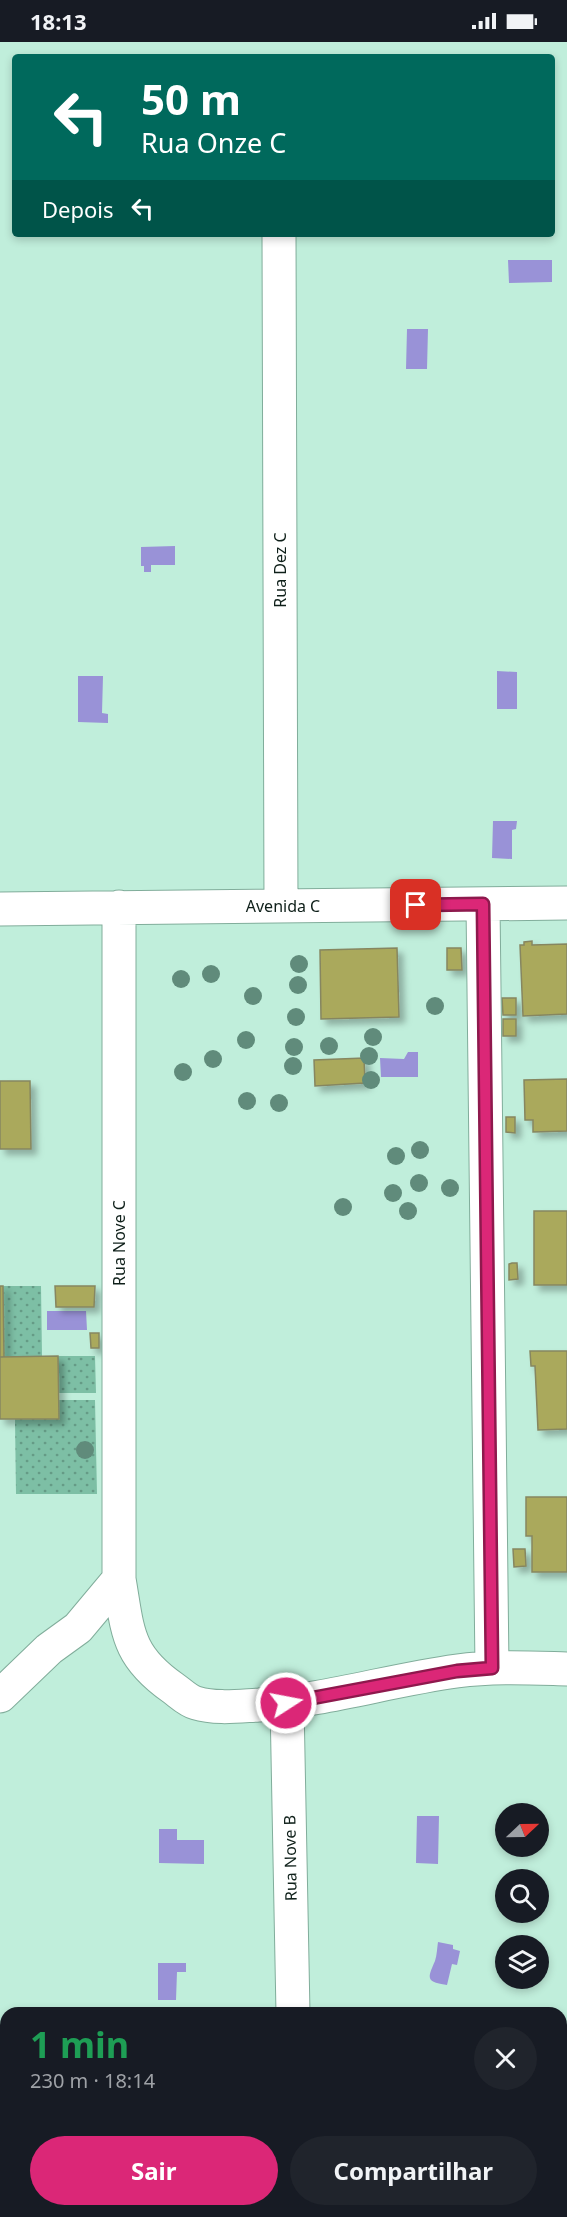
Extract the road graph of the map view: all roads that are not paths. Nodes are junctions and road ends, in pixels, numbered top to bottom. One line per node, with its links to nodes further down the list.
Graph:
1 (279, 237): 4 (street, Rua Dez C)
2 (567, 903): 3 (street, Avenida C)
3 (483, 904): 4 (street, Avenida C); 8 (street)
4 (281, 906): 5 (street, Avenida C)
5 (119, 907): 6 (street, Avenida C); 7 (street, Rua Nove C)
6 (0, 909)
7 (119, 1579): 10 (street); 11 (street, Rua Nove C)
8 (492, 1668): 9 (street, Rua Nove C); 11 (street, Rua Nove C)
9 (567, 1669)
10 (0, 1696)
11 (286, 1703): 12 (street, Rua Nove B)
12 (293, 2007)

